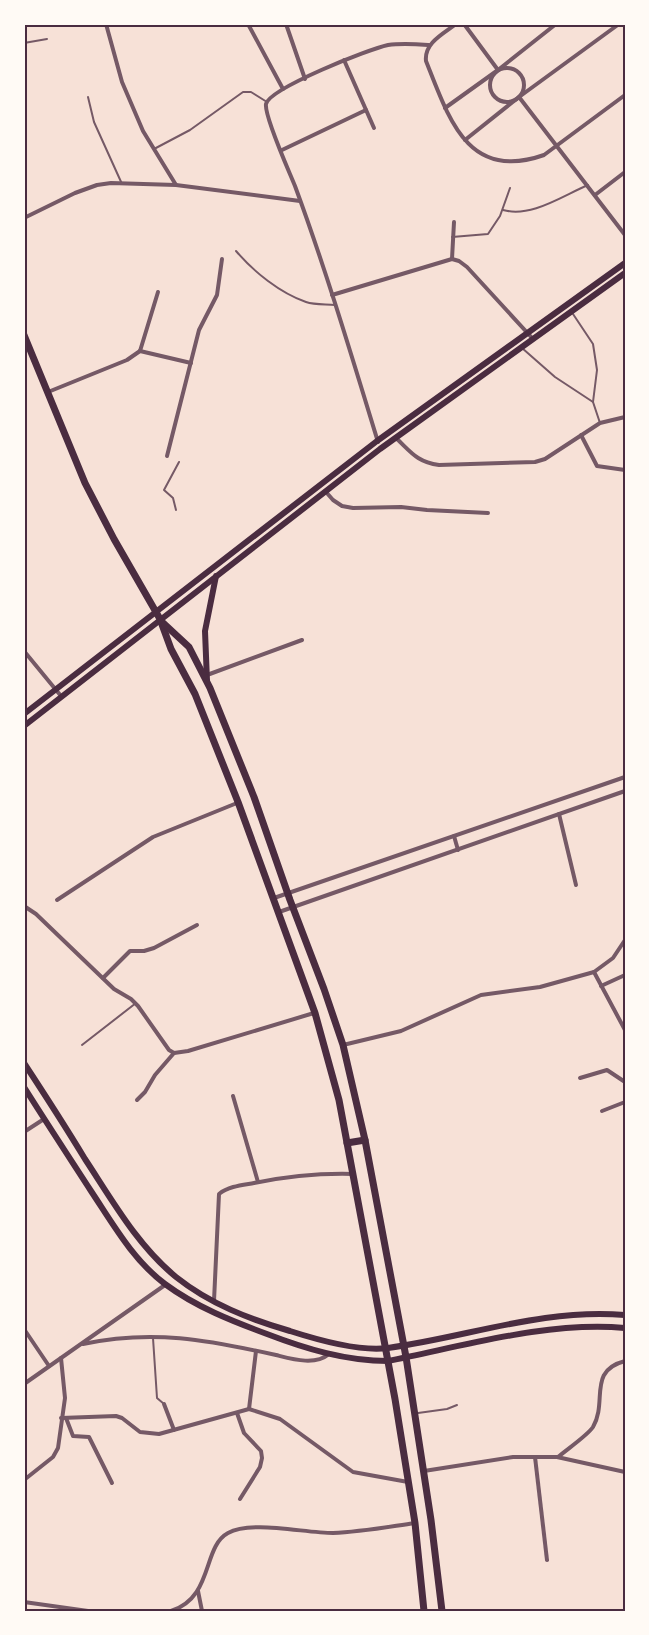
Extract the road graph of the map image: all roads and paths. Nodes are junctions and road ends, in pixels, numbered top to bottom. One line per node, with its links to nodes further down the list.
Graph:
1 (106, 24): 24 (street)
2 (248, 24): 14 (street)
3 (286, 24): 13 (street)
4 (456, 24): 10 (street)
5 (464, 24): 12 (street)
6 (556, 24): 12 (street)
7 (619, 24): 16 (street)
8 (47, 39): 9 (lane)
9 (24, 43)
10 (429, 45): 11 (street); 19 (street)
11 (344, 60): 13 (street); 20 (street)
12 (498, 70): 16 (street); 16 (street); 19 (street)
13 (305, 79): 14 (street)
14 (283, 89): 18 (street)
15 (625, 95): 23 (street)
16 (519, 96): 22 (street); 23 (street)
17 (88, 97): 27 (lane)
18 (267, 102): 24 (lane); 25 (street)
19 (445, 108): 22 (street)
20 (366, 110): 21 (street); 25 (street)
21 (374, 128)
22 (465, 140): 23 (street)
23 (557, 146): 29 (street)
24 (154, 149): 28 (street)
25 (282, 150): 32 (street)
26 (625, 172): 31 (street)
27 (122, 184): 28 (street); 34 (street)
28 (176, 185): 32 (street)
29 (588, 185): 31 (street); 33 (lane)
30 (510, 188): 33 (lane)
31 (595, 195): 36 (street)
32 (300, 201): 44 (street)
33 (503, 210): 37 (lane)
34 (24, 219)
35 (454, 222): 37 (street)
36 (625, 235)
37 (452, 237): 40 (street)
38 (236, 251): 45 (lane)
39 (222, 259): 52 (street)
40 (452, 259): 44 (street); 47 (street)
41 (625, 263): 47 (main road)
42 (625, 273): 46 (main road)
43 (158, 292): 51 (street)
44 (332, 295): 45 (street)
45 (335, 305): 59 (street)
46 (571, 311): 49 (main road); 54 (lane)
47 (528, 333): 49 (street); 59 (main road)
48 (24, 335): 53 (main road)
49 (533, 339): 50 (main road)
50 (522, 348): 54 (lane); 58 (main road)
51 (140, 351): 52 (street); 53 (street)
52 (191, 363): 61 (street)
53 (47, 392): 68 (main road)
54 (593, 402): 56 (lane)
55 (625, 417): 56 (street)
56 (600, 423): 57 (street)
57 (581, 435): 58 (street); 63 (street)
58 (396, 438): 60 (main road)
59 (377, 441): 60 (street); 68 (main road)
60 (380, 449): 64 (main road)
61 (167, 456)
62 (179, 462): 65 (lane)
63 (625, 470)
64 (326, 491): 66 (street); 67 (main road)
65 (176, 510)
66 (488, 513)
67 (216, 576): 68 (main road); 71 (main road)
68 (158, 616): 71 (main road); 72 (main road); 73 (main road); 74 (main road)
69 (302, 640): 71 (street)
70 (24, 651): 72 (street)
71 (208, 682): 73 (main road); 79 (main road)
72 (56, 690): 74 (street); 75 (main road)
73 (195, 694): 80 (main road)
74 (61, 696): 76 (main road)
75 (24, 714)
76 (24, 726)
77 (625, 777): 82 (street)
78 (625, 791): 81 (street)
79 (254, 797): 80 (main road); 85 (main road)
80 (238, 802): 86 (main road); 87 (street)
81 (559, 814): 83 (street); 84 (street)
82 (454, 836): 83 (street); 85 (street)
83 (458, 850): 89 (street)
84 (576, 885)
85 (288, 894): 86 (street); 89 (main road)
86 (273, 898): 90 (main road)
87 (57, 900)
88 (24, 906): 95 (street)
89 (292, 907): 90 (street); 98 (main road)
90 (278, 912): 99 (main road)
91 (197, 925): 95 (street)
92 (625, 940): 93 (street)
93 (594, 972): 96 (street); 102 (street)
94 (625, 975): 96 (street)
95 (103, 978): 97 (street)
96 (601, 986): 100 (street)
97 (136, 1003): 101 (lane); 103 (street)
98 (331, 1009): 99 (main road); 102 (main road)
99 (315, 1013): 103 (street); 116 (main road)
100 (625, 1030)
101 (82, 1045)
102 (342, 1045): 115 (main road)
103 (174, 1053): 109 (street)
104 (24, 1063): 111 (main road)
105 (580, 1078): 106 (street)
106 (625, 1082)
107 (24, 1087): 113 (main road)
108 (233, 1096): 118 (street)
109 (137, 1100)
110 (625, 1102): 112 (street)
111 (56, 1111): 113 (main road); 119 (main road)
112 (602, 1111)
113 (44, 1119): 114 (street); 120 (main road)
114 (24, 1132)
115 (364, 1140): 116 (main road); 129 (main road)
116 (347, 1143): 117 (main road)
117 (354, 1174): 118 (street); 130 (main road)
118 (258, 1182): 123 (street)
119 (105, 1189): 120 (main road); 121 (main road)
120 (94, 1196): 122 (main road)
121 (176, 1277): 122 (main road); 123 (main road)
122 (165, 1284): 128 (street); 132 (main road)
123 (214, 1302): 130 (main road)
124 (625, 1315): 129 (main road)
125 (625, 1328): 133 (main road)
126 (24, 1329): 137 (street)
127 (153, 1336): 128 (street); 131 (street); 139 (lane)
128 (83, 1344): 134 (street)
129 (403, 1345): 130 (main road); 133 (main road)
130 (385, 1348): 135 (main road)
131 (256, 1351): 132 (street); 141 (street)
132 (329, 1354): 135 (main road)
133 (406, 1357): 135 (main road); 143 (main road)
134 (61, 1358): 137 (street); 144 (street)
135 (388, 1361): 151 (main road)
136 (625, 1361): 147 (street)
137 (49, 1366): 138 (street)
138 (24, 1384)
139 (164, 1404): 145 (street)
140 (457, 1405): 143 (lane)
141 (249, 1409): 142 (street); 151 (street)
142 (237, 1413): 145 (street); 153 (street)
143 (415, 1413): 148 (main road)
144 (64, 1418): 145 (street); 150 (street); 152 (street)
145 (174, 1430)
146 (535, 1457): 147 (street); 148 (street); 157 (street)
147 (557, 1457): 149 (street)
148 (424, 1471): 154 (main road)
149 (625, 1472)
150 (24, 1480)
151 (409, 1482): 155 (main road)
152 (112, 1483)
153 (240, 1499)
154 (431, 1520): 155 (main road); 165 (main road)
155 (415, 1523): 159 (street); 164 (main road)
156 (625, 1534): 158 (street)
157 (547, 1560)
158 (625, 1574)
159 (198, 1591): 162 (street); 163 (street)
160 (24, 1602): 161 (street)
161 (87, 1611)
162 (171, 1611)
163 (202, 1611)
164 (424, 1611)
165 (442, 1611)

